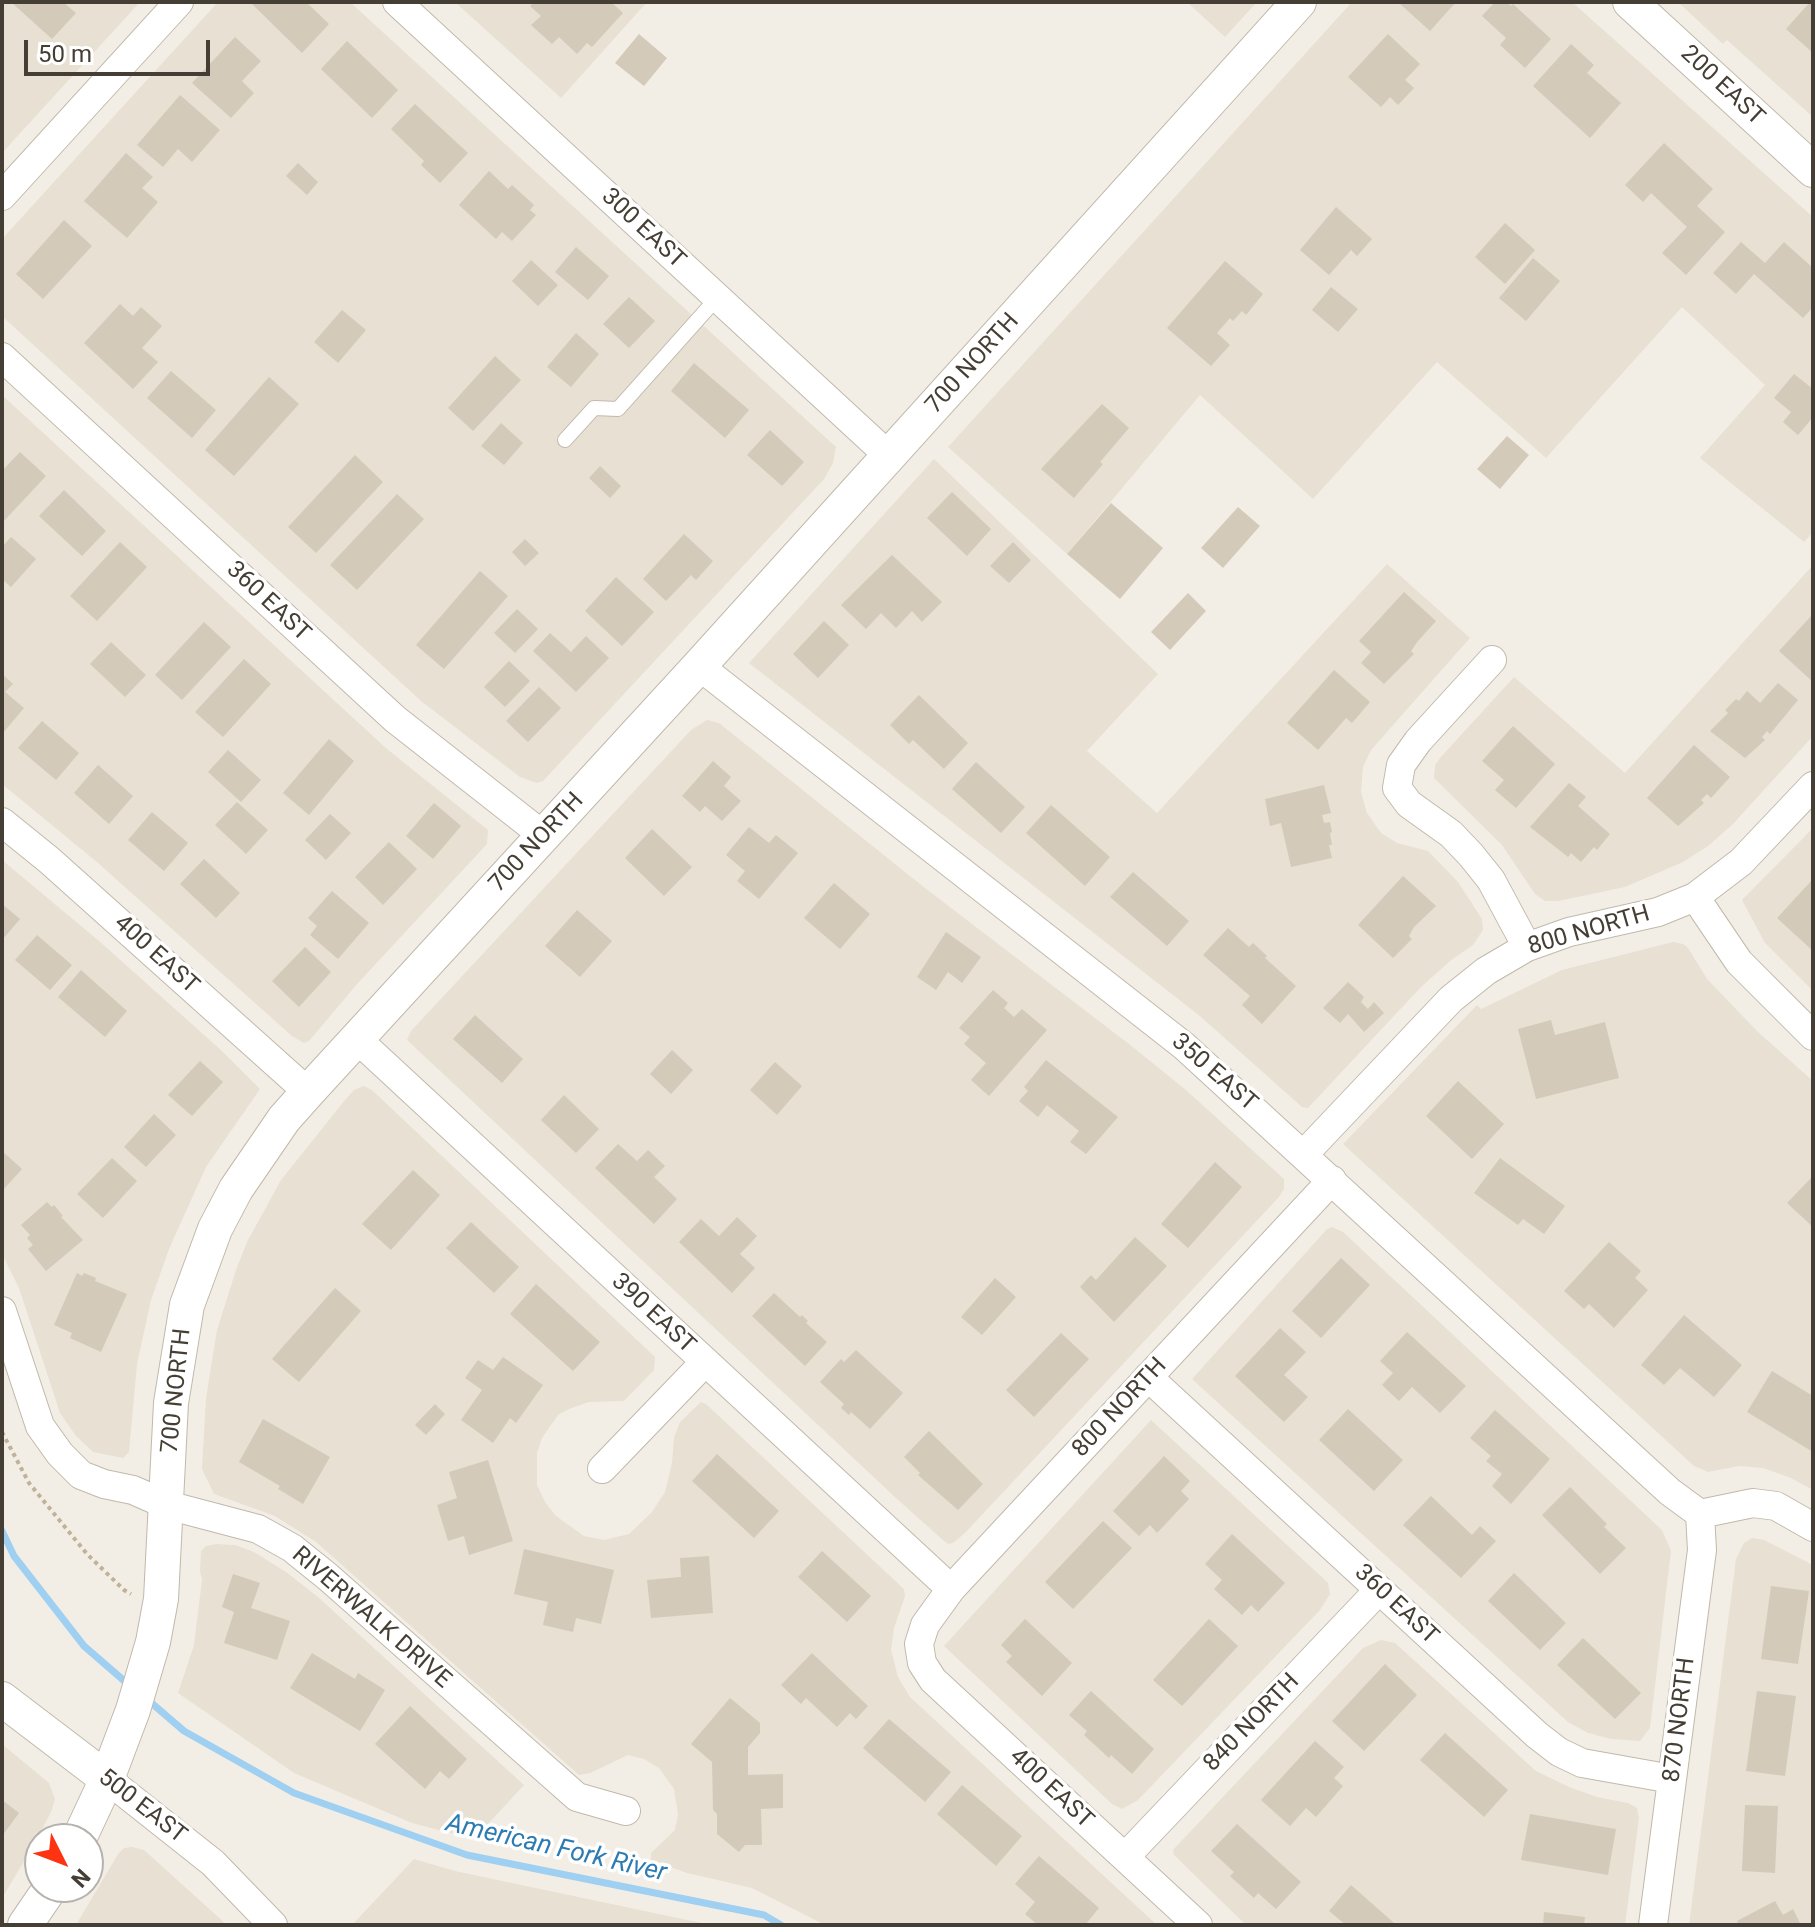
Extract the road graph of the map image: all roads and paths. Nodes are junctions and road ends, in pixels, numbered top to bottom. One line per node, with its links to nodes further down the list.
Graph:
1 (179, 2): 6 (street)
2 (397, 2): 7 (street, 300 EAST)
3 (1299, 2): 10 (street, 700 NORTH)
4 (1630, 2): 5 (street, 200 EAST)
5 (1813, 169)
6 (2, 196)
7 (717, 298): 9 (lane); 10 (street, 300 EAST)
8 (2, 357): 15 (street, 360 EAST)
9 (565, 440)
10 (889, 456): 12 (street, 700 NORTH)
11 (1492, 660): 17 (street)
12 (699, 666): 15 (street, 700 NORTH); 21 (street, 350 EAST)
13 (1813, 786): 16 (street, 800 NORTH)
14 (2, 822): 20 (street, 400 EAST)
15 (544, 836): 19 (street, 700 NORTH)
16 (1695, 897): 17 (street, 800 NORTH); 18 (street)
17 (1527, 947): 21 (street, 800 NORTH)
18 (1813, 1036)
19 (357, 1039): 20 (street, 700 NORTH); 24 (street, 390 EAST)
20 (308, 1092): 28 (street, 700 NORTH)
21 (1304, 1154): 22 (street, 350 EAST)
22 (1332, 1180): 25 (street, 800 NORTH); 29 (street, 350 EAST)
23 (2, 1311): 28 (street, RIVERWALK DRIVE)
24 (705, 1362): 27 (street); 31 (street, 390 EAST)
25 (1148, 1377): 31 (street, 800 NORTH); 32 (street, 360 EAST)
26 (2, 1432): 33 (path)
27 (602, 1469)
28 (167, 1505): 33 (street, 700 NORTH); 38 (street, RIVERWALK DRIVE)
29 (1700, 1514): 30 (street); 37 (street, 870 NORTH)
30 (1813, 1527)
31 (951, 1589): 34 (street, 800 NORTH)
32 (1379, 1590): 37 (street, 360 EAST); 40 (street, 840 NORTH)
33 (147, 1607): 36 (street, 700 NORTH)
34 (919, 1644): 40 (street, 400 EAST)
35 (2, 1699): 36 (street, 500 EAST)
36 (107, 1779): 39 (street, 700 NORTH); 43 (street, 500 EAST)
37 (1672, 1779): 45 (street, 870 NORTH)
38 (626, 1811)
39 (86, 1823)
40 (1125, 1857): 44 (street, 400 EAST)
41 (40, 1903): 42 (street)
42 (25, 1925)
43 (273, 1925)
44 (1198, 1925)
45 (1653, 1925)

